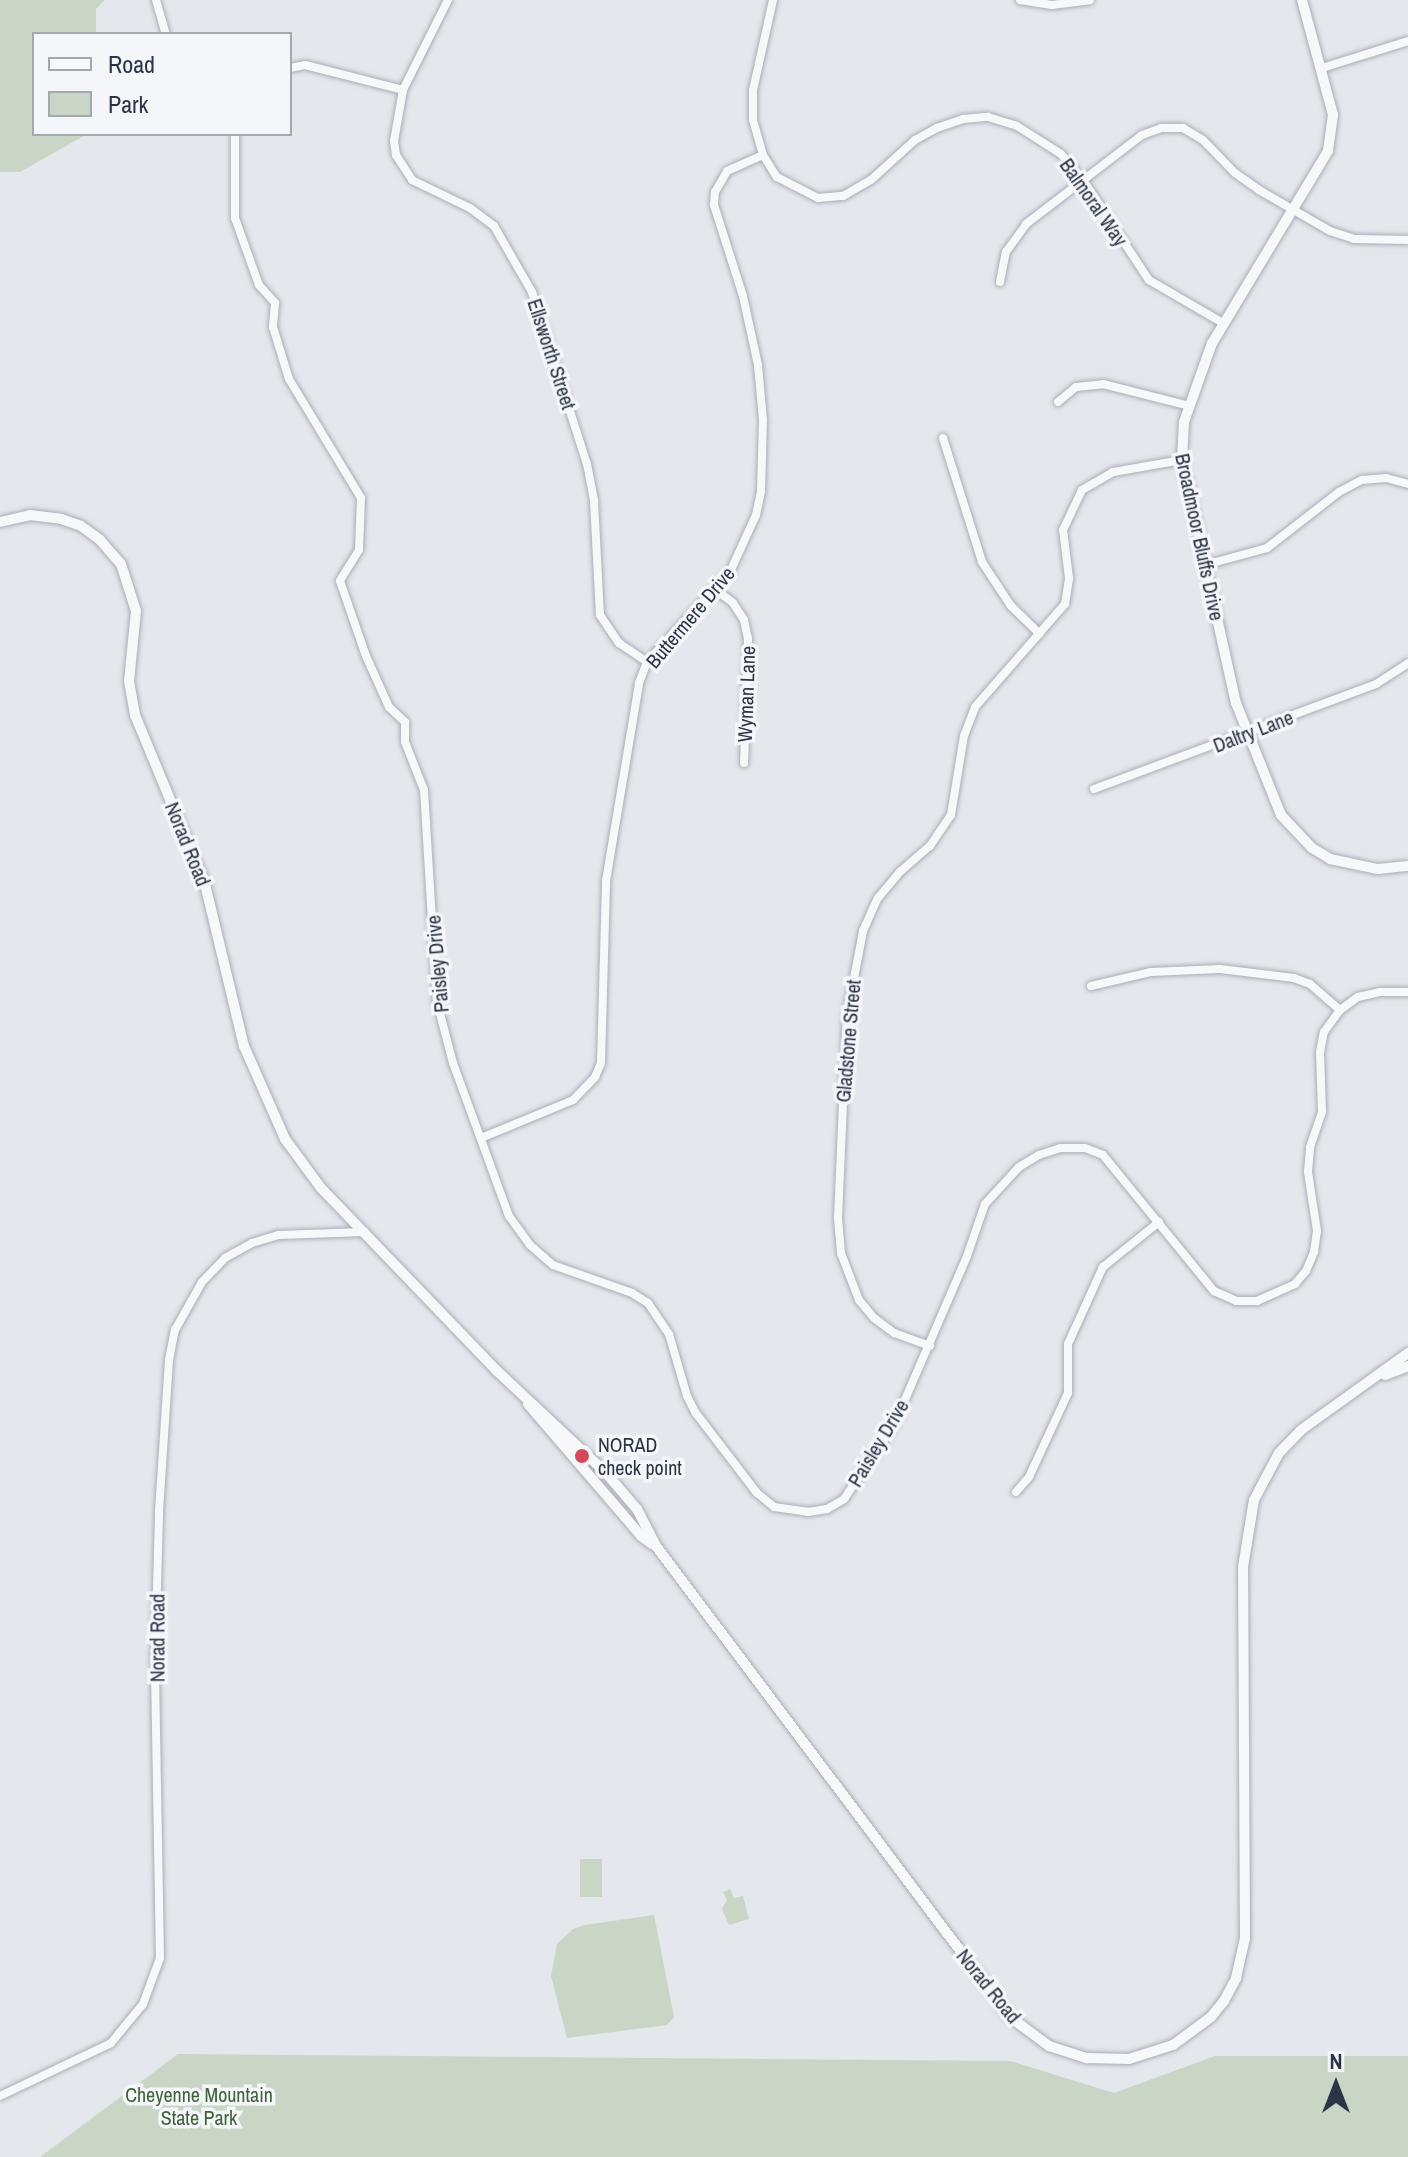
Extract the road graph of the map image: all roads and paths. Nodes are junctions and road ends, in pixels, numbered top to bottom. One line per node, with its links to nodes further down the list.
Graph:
1 (156, 0): 7 (street)
2 (448, 0): 11 (street, Ellsworth Street)
3 (773, 0): 13 (street, Balmoral Way)
4 (1020, 0): 5 (street)
5 (1090, 0)
6 (1302, 0): 10 (street, Broadmoor Bluffs Drive)
7 (165, 32)
8 (1408, 41): 10 (street)
9 (292, 68): 11 (street)
10 (1322, 68): 15 (street, Broadmoor Bluffs Drive)
11 (403, 90): 28 (street, Ellsworth Street)
12 (235, 136): 37 (street, Paisley Drive)
13 (763, 155): 14 (street, Balmoral Way); 26 (street, Buttermere Drive)
14 (1083, 180): 15 (street); 17 (street); 18 (street, Balmoral Way)
15 (1294, 211): 16 (street); 18 (street, Broadmoor Bluffs Drive)
16 (1408, 240)
17 (1000, 282)
18 (1223, 323): 20 (street, Broadmoor Bluffs Drive)
19 (1058, 402): 20 (street)
20 (1190, 406): 22 (street, Broadmoor Bluffs Drive)
21 (943, 438): 27 (street)
22 (1182, 460): 25 (street, Broadmoor Bluffs Drive); 27 (street, Gladstone Street)
23 (1408, 484): 25 (street)
24 (0, 522): 39 (street, Norad Road)
25 (1205, 565): 30 (street, Broadmoor Bluffs Drive)
26 (716, 590): 28 (street, Buttermere Drive); 31 (street, Wyman Lane)
27 (1040, 634): 40 (street, Gladstone Street)
28 (647, 662): 37 (street, Buttermere Drive)
29 (1408, 663): 30 (street, Daltry Lane)
30 (1248, 733): 32 (street, Daltry Lane); 33 (street, Broadmoor Bluffs Drive)
31 (744, 763)
32 (1094, 789)
33 (1408, 866)
34 (1091, 986): 36 (street)
35 (1408, 992): 36 (street)
36 (1340, 1010): 38 (street, Paisley Drive)
37 (481, 1138): 40 (street, Paisley Drive)
38 (1159, 1222): 40 (street, Paisley Drive); 44 (street)
39 (365, 1232): 43 (street, Norad Road); 45 (street, Norad Road)
40 (930, 1346)
41 (1408, 1353): 43 (street, Norad Road)
42 (1408, 1366): 43 (street, Norad Road)
43 (1352, 1393)
44 (1016, 1492)
45 (0, 2096)

